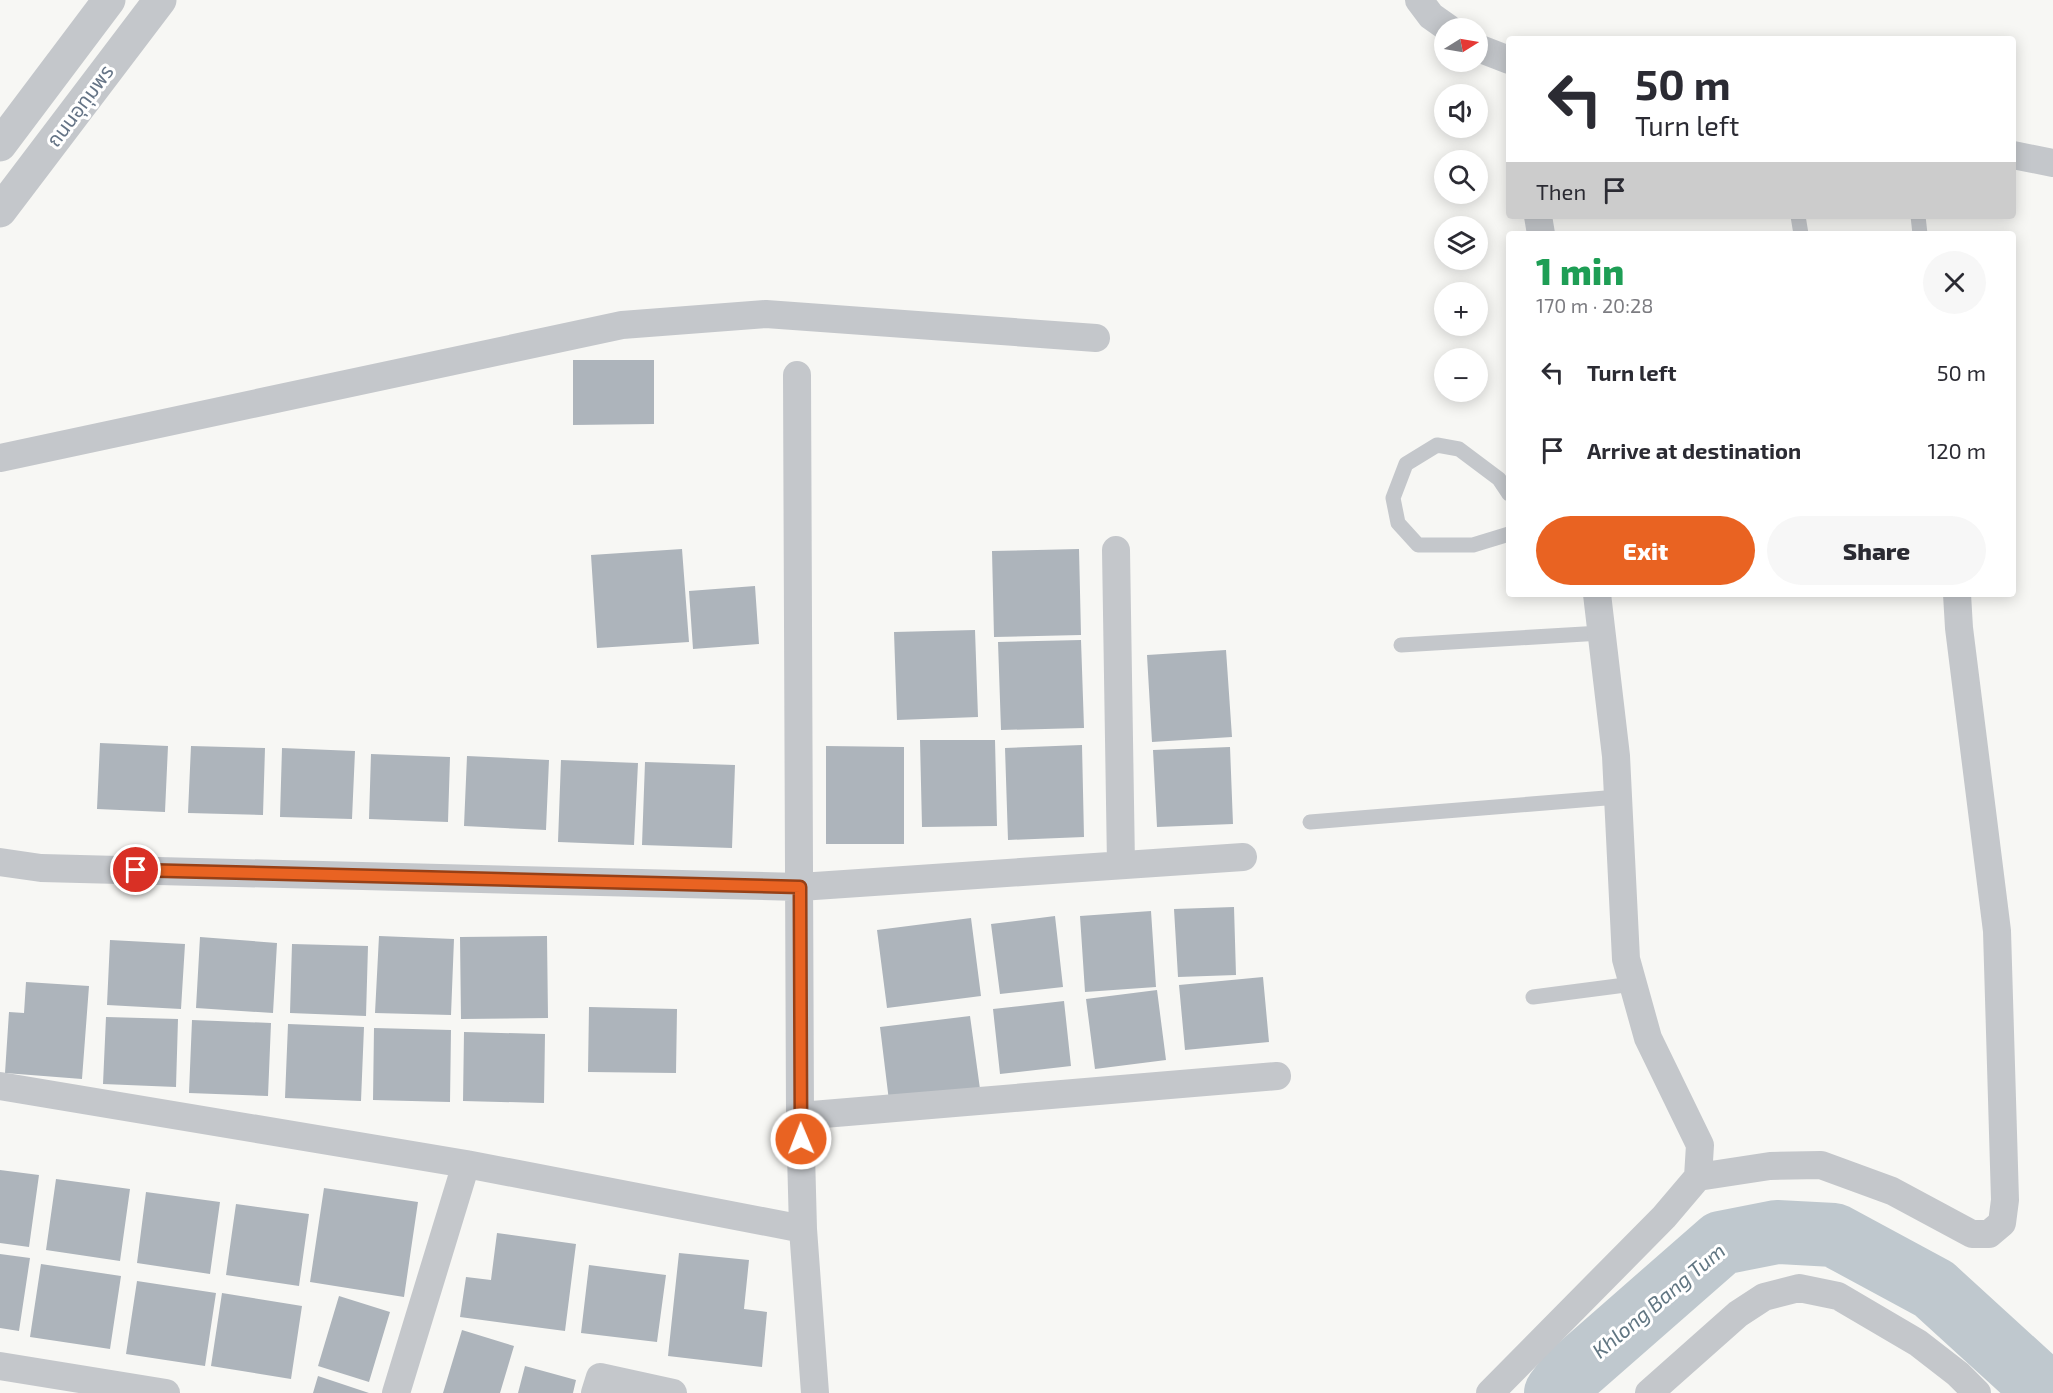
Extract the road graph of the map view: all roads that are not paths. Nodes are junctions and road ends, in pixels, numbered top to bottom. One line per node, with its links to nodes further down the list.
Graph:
1 (108, 0): 7 (street, ถนนอุทุมพร)
2 (160, 0): 10 (street, ถนนอุทุมพร)
3 (1419, 0): 4 (street)
4 (1434, 18)
5 (1488, 54): 6 (street)
6 (1506, 65)
7 (0, 145)
8 (2016, 156): 9 (street)
9 (2053, 163)
10 (0, 211)
11 (1096, 338): 13 (street)
12 (797, 375): 26 (street)
13 (0, 458)
14 (1506, 490): 15 (lane)
15 (1506, 535)
16 (1116, 550): 25 (street)
17 (1597, 597): 19 (street)
18 (1957, 597): 33 (street)
19 (1601, 633): 20 (lane); 21 (street)
20 (1401, 645)
21 (1618, 797): 22 (lane); 27 (street)
22 (1310, 822)
23 (1243, 857): 25 (street)
24 (0, 862): 26 (street)
25 (1121, 865): 26 (street)
26 (800, 887): 31 (street)
27 (1633, 984): 28 (lane); 33 (street)
28 (1533, 997)
29 (1277, 1076): 31 (street)
30 (0, 1086): 32 (street)
31 (800, 1116): 34 (street)
32 (466, 1164): 34 (street); 37 (street)
33 (1698, 1177): 41 (street)
34 (803, 1228): 40 (street)
35 (0, 1366): 36 (street)
36 (166, 1393)
37 (396, 1393)
38 (595, 1393): 39 (street)
39 (673, 1393)
40 (815, 1393)
41 (1490, 1393)
42 (1649, 1393): 43 (street)
43 (1977, 1393)

